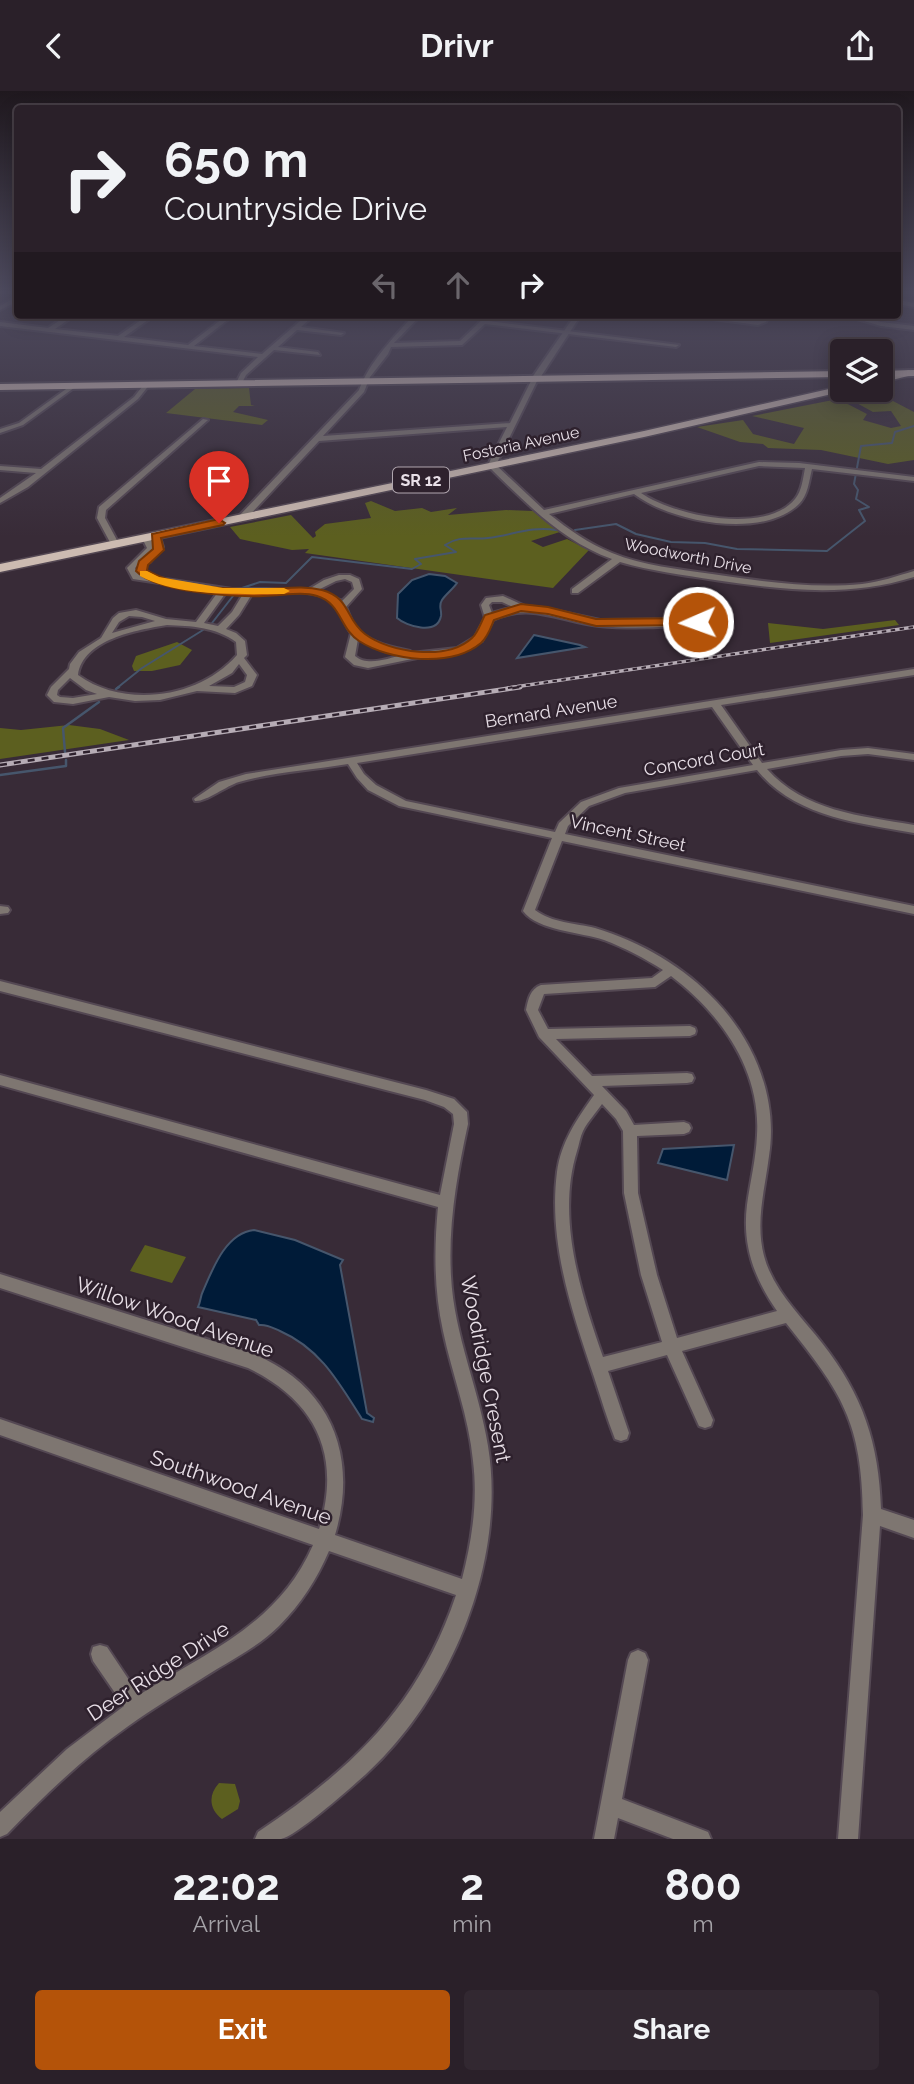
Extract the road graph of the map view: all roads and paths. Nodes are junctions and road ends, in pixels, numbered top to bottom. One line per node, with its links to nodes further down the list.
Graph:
1 (243, 374): 7 (street)
2 (370, 374): 6 (street)
3 (539, 374): 5 (street)
4 (830, 374): 5 (highway)
5 (535, 379): 6 (highway); 13 (street)
6 (365, 381): 7 (highway); 15 (street)
7 (239, 383): 8 (highway)
8 (147, 384): 9 (highway); 19 (street)
9 (75, 385): 10 (highway); 14 (street)
10 (0, 387)
11 (830, 392): 16 (main road, Fostoria Avenue / SR 12)
12 (205, 419): 26 (street)
13 (511, 425): 15 (street); 16 (street)
14 (0, 431)
15 (317, 439): 24 (street)
16 (493, 465): 23 (street, Woodworth Drive); 24 (main road, Fostoria Avenue / SR 12)
17 (809, 466): 20 (street); 21 (street); 21 (street)
18 (0, 468): 19 (street)
19 (42, 471): 22 (street)
20 (914, 479)
21 (634, 491): 23 (street)
22 (0, 501)
23 (545, 512): 27 (street, Woodworth Drive)
24 (242, 518): 25 (main road, Fostoria Avenue / SR 12)
25 (151, 537): 26 (main road, Fostoria Avenue / SR 12); 30 (street)
26 (115, 544): 28 (main road, Fostoria Avenue / SR 12)
27 (619, 558): 29 (street, Woodworth Drive); 32 (street)
28 (0, 568)
29 (914, 574)
30 (223, 591): 33 (street); 39 (street)
31 (311, 591): 33 (street); 34 (street); 34 (street)
32 (575, 591)
33 (248, 593): 40 (street)
34 (342, 606): 41 (street)
35 (521, 607): 36 (street); 36 (street); 38 (street)
36 (489, 618): 43 (street)
37 (167, 622): 39 (street); 42 (street); 42 (street)
38 (698, 622)
39 (198, 625): 40 (street)
40 (219, 630): 44 (street)
41 (355, 633): 43 (street); 43 (street)
42 (105, 639): 45 (street)
43 (417, 655)
44 (240, 659): 47 (street); 47 (street)
45 (72, 671): 48 (street); 48 (street)
46 (914, 673): 49 (street, Bernard Avenue)
47 (200, 689): 48 (street)
48 (114, 694)
49 (713, 703): 51 (street, Bernard Avenue); 52 (street)
50 (914, 757): 52 (street, Concord Court)
51 (351, 761): 53 (street, Bernard Avenue); 55 (street, Vincent Street)
52 (761, 767): 54 (street); 55 (street, Concord Court)
53 (199, 799)
54 (914, 829)
55 (558, 836): 56 (street, Concord Court); 57 (street, Vincent Street)
56 (544, 876): 58 (street)
57 (914, 910)
58 (671, 970): 61 (street); 70 (street)
59 (0, 986): 68 (street, Woodridge Cresent)
60 (690, 1031): 61 (street)
61 (544, 1034): 64 (street)
62 (687, 1078): 64 (street)
63 (0, 1080): 68 (street)
64 (589, 1081): 65 (street)
65 (602, 1094): 67 (street); 72 (street)
66 (684, 1128): 67 (street)
67 (630, 1131): 71 (street)
68 (445, 1203): 80 (street, Woodridge Cresent)
69 (0, 1281): 79 (street, Willow Wood Avenue)
70 (788, 1315): 71 (street); 76 (street)
71 (672, 1348): 72 (street); 73 (street)
72 (600, 1366): 75 (street)
73 (705, 1420)
74 (0, 1427): 79 (street, Southwood Avenue)
75 (621, 1433)
76 (865, 1435): 77 (street)
77 (872, 1515): 78 (street); 89 (street)
78 (914, 1529)
79 (324, 1541): 80 (street, Southwood Avenue); 83 (street, Deer Ridge Drive)
80 (468, 1590): 86 (street, Woodridge Cresent)
81 (100, 1654): 83 (street)
82 (638, 1660): 84 (street)
83 (137, 1709): 85 (street, Deer Ridge Drive)
84 (610, 1805): 87 (street); 88 (street)
85 (0, 1827)
86 (265, 1839)
87 (604, 1839)
88 (701, 1839)
89 (848, 1839)

